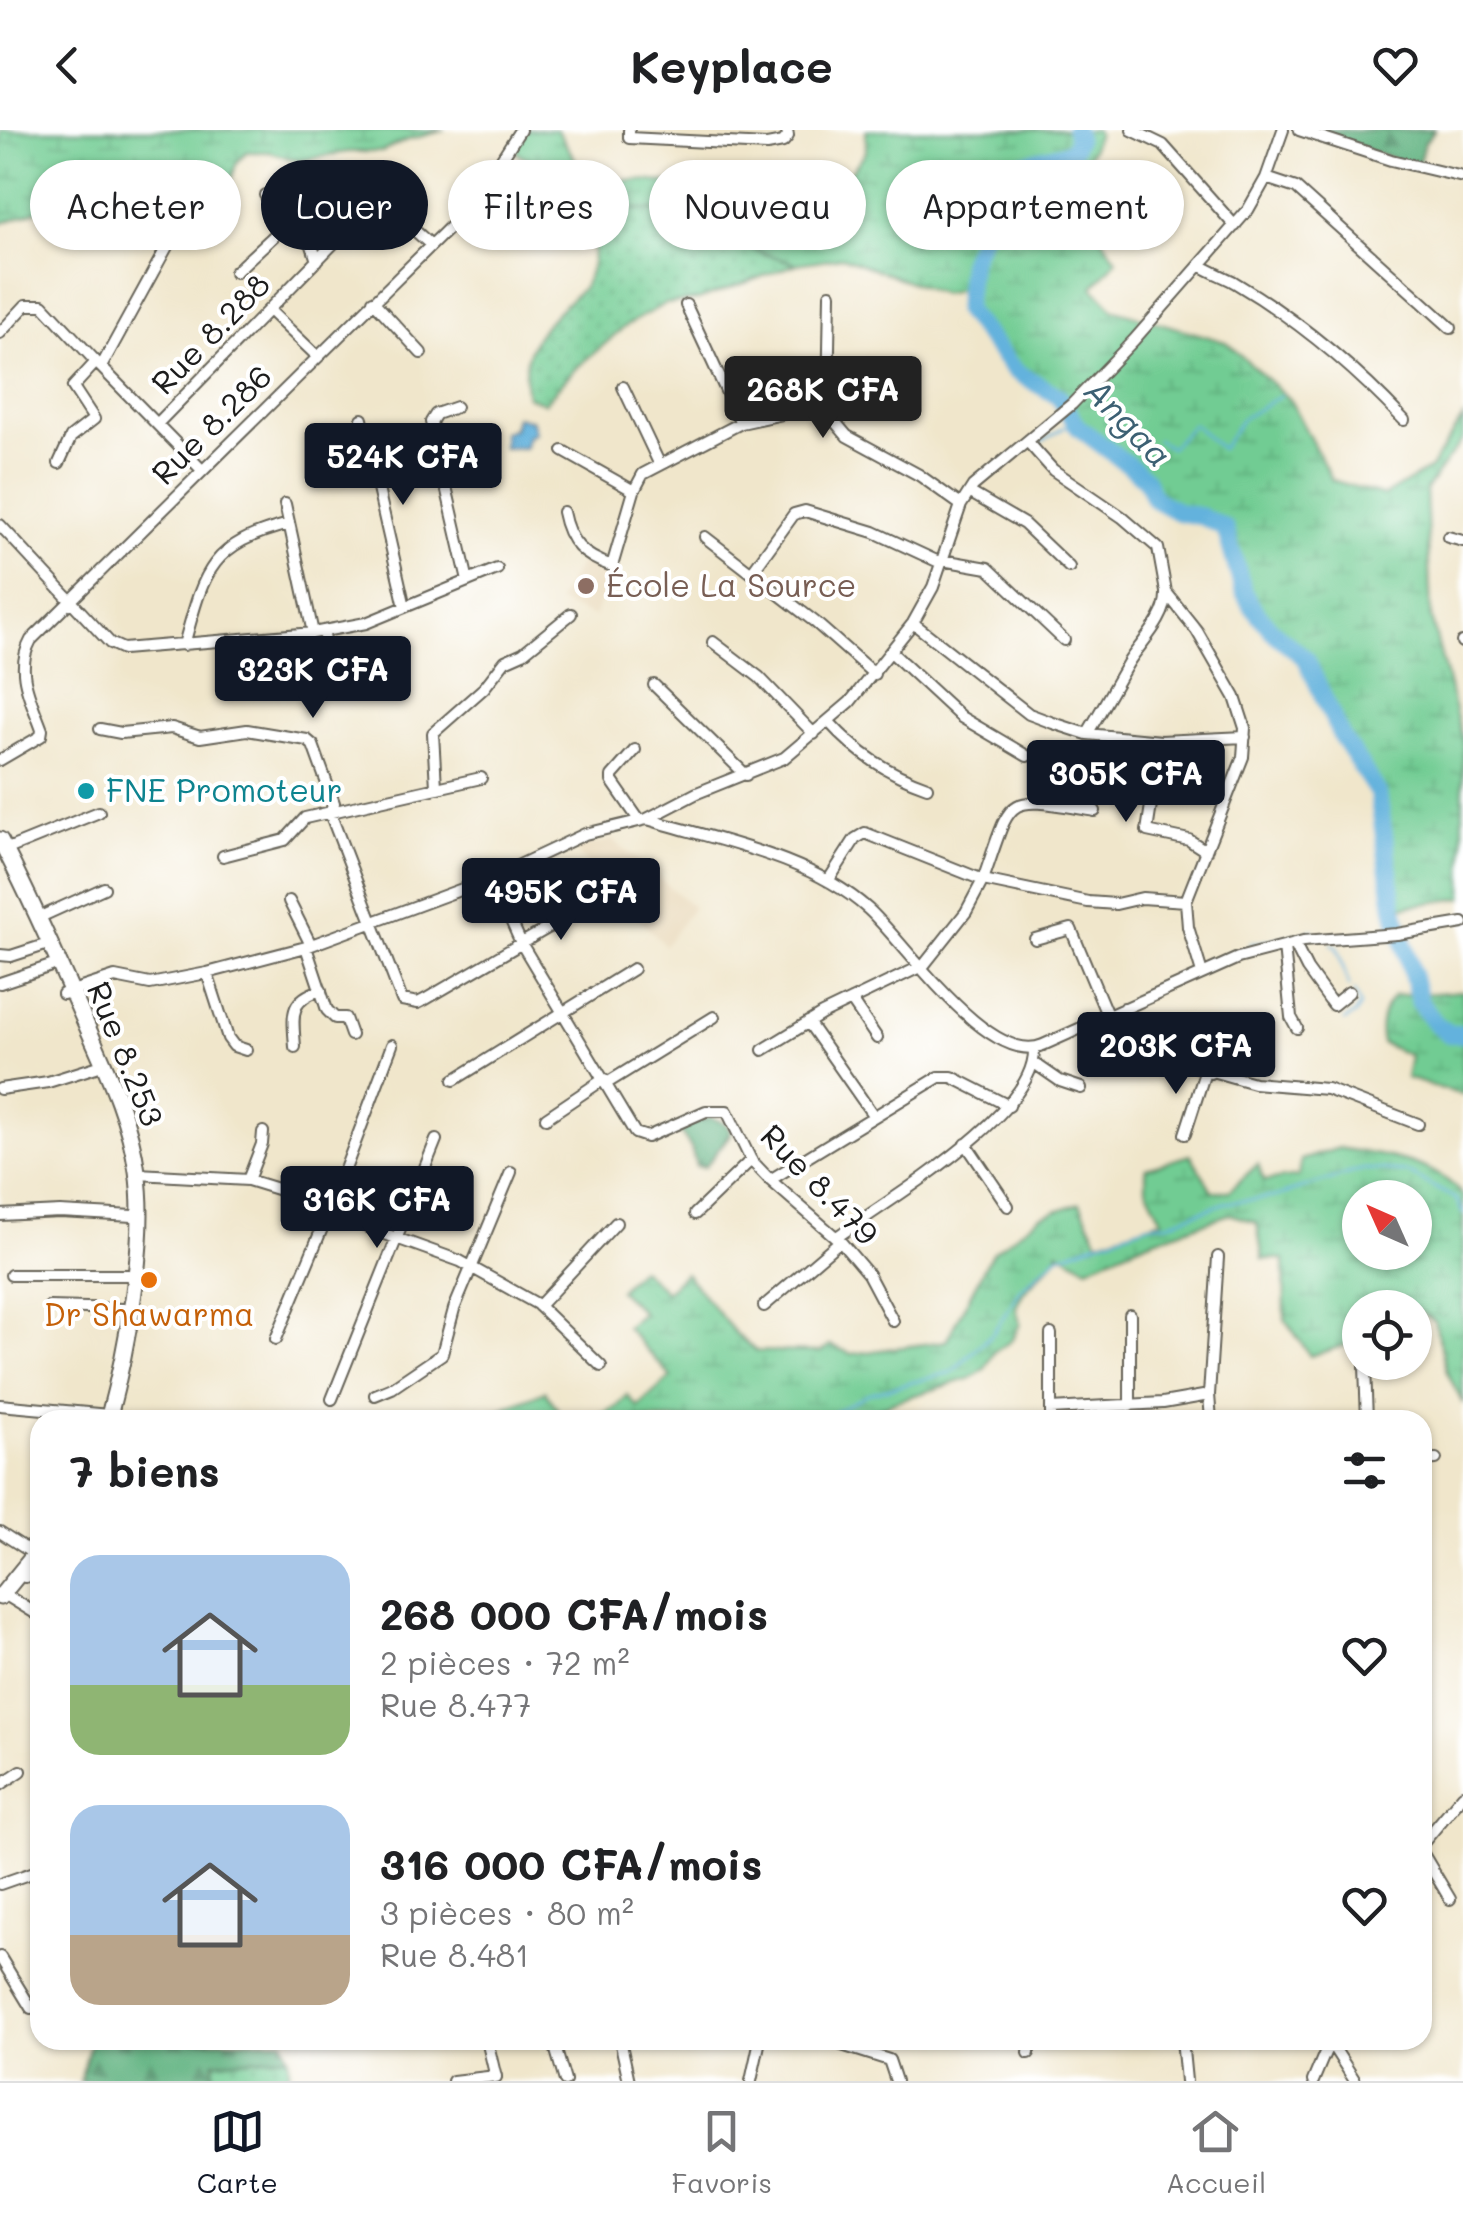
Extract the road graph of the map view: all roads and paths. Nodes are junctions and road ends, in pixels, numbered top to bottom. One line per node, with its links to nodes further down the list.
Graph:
1 (520, 130): 10 (street, Rue 8.286)
2 (630, 130): 3 (street)
3 (788, 130)
4 (1132, 130): 9 (street)
5 (1283, 130): 8 (street)
6 (1299, 130): 7 (street)
7 (1463, 177)
8 (1266, 178): 9 (street); 21 (street)
9 (1235, 226): 15 (street)
10 (431, 245): 14 (street, Rue 8.288); 18 (street, Rue 8.286)
11 (261, 247): 16 (street)
12 (165, 250): 25 (street)
13 (314, 250): 14 (street)
14 (317, 261): 20 (street, Rue 8.288)
15 (1200, 265): 30 (street); 33 (street)
16 (235, 272)
17 (830, 294): 27 (street)
18 (373, 301): 23 (street); 24 (street, Rue 8.286)
19 (686, 305): 31 (street)
20 (269, 310): 24 (street); 32 (street, Rue 8.288)
21 (1452, 328)
22 (0, 332): 25 (street)
23 (421, 354)
24 (317, 356): 37 (street, Rue 8.286)
25 (99, 365): 32 (street); 35 (street)
26 (623, 387): 36 (street)
27 (828, 404): 31 (street); 41 (street)
28 (456, 407): 52 (street)
29 (362, 419): 55 (street)
30 (1404, 420)
31 (742, 423): 36 (street)
32 (157, 424): 37 (street)
33 (1028, 442): 39 (street); 53 (street)
34 (564, 451): 38 (street)
35 (59, 462)
36 (659, 464): 38 (street)
37 (202, 470): 54 (street, Rue 8.286)
38 (634, 491): 42 (street)
39 (969, 492): 41 (street); 49 (street)
40 (285, 504): 43 (street)
41 (961, 506): 48 (street)
42 (563, 512)
43 (289, 524): 58 (street); 61 (street)
44 (0, 526): 54 (street)
45 (705, 537): 51 (street)
46 (1448, 537): 47 (street)
47 (1463, 541)
48 (942, 561): 51 (street); 57 (street); 59 (street)
49 (1069, 567)
50 (496, 569): 52 (street)
51 (752, 572): 64 (street)
52 (468, 581): 55 (street)
53 (1166, 592): 69 (street); 70 (street)
54 (70, 600): 61 (street); 74 (street, Rue 8.286)
55 (406, 607): 58 (street)
56 (572, 614): 77 (street)
57 (912, 623): 62 (street); 69 (street)
58 (318, 632): 61 (street); 63 (street)
59 (1064, 640)
60 (713, 642): 68 (street)
61 (184, 646)
62 (891, 652): 64 (street); 73 (street)
63 (326, 663)
64 (874, 674): 66 (street)
65 (654, 684): 75 (street)
66 (829, 722): 68 (street); 78 (street)
67 (100, 729): 81 (street)
68 (814, 734): 75 (street)
69 (1087, 734): 71 (street)
70 (1245, 737): 71 (street); 83 (street)
71 (1161, 741): 83 (street)
72 (635, 750): 82 (street)
73 (1027, 756)
74 (0, 760)
75 (746, 775): 82 (street)
76 (481, 778): 77 (street)
77 (436, 787): 81 (street)
78 (927, 787)
79 (1095, 811): 87 (street)
80 (99, 812): 85 (street)
81 (330, 813): 84 (street); 94 (street)
82 (643, 819): 86 (street); 88 (street)
83 (1206, 851): 91 (street)
84 (223, 856)
85 (2, 858): 93 (highway, Rue 8.253); 99 (highway, Rue 8.253)
86 (492, 878): 94 (street); 97 (street, Rue 8.479)
87 (983, 880): 88 (street); 91 (street); 104 (street)
88 (828, 881): 104 (street)
89 (104, 888): 93 (street)
90 (289, 901): 100 (street)
91 (1186, 902): 106 (street)
92 (582, 908): 97 (street)
93 (38, 918): 109 (highway, Rue 8.253)
94 (370, 923): 97 (street); 100 (street)
95 (1463, 923): 98 (street)
96 (1036, 939): 114 (street)
97 (521, 943): 113 (street, Rue 8.479)
98 (1289, 944): 106 (street); 110 (street); 117 (street)
99 (42, 946): 101 (street); 102 (highway, Rue 8.253)
100 (308, 946): 105 (street); 108 (street)
101 (0, 955)
102 (51, 966): 107 (street); 109 (highway, Rue 8.253)
103 (633, 969): 113 (street)
104 (918, 969): 111 (street); 123 (street)
105 (207, 973): 109 (street); 124 (street)
106 (1202, 973): 112 (street)
107 (0, 983)
108 (321, 990): 118 (street); 122 (street)
109 (67, 992): 127 (highway, Rue 8.253); 143 (highway, Rue 8.253)
110 (1349, 992)
111 (851, 1000): 116 (street); 119 (street)
112 (1124, 1008): 114 (street); 128 (street)
113 (562, 1012): 129 (street); 130 (street, Rue 8.479)
114 (1106, 1015): 123 (street)
115 (714, 1017): 130 (street)
116 (808, 1022): 125 (street); 134 (street)
117 (1297, 1028)
118 (352, 1036)
119 (877, 1038)
120 (1224, 1039): 128 (street)
121 (392, 1045): 147 (street)
122 (295, 1048)
123 (1034, 1049): 126 (street)
124 (246, 1050)
125 (763, 1050)
126 (1034, 1063): 131 (street); 133 (street)
127 (96, 1067): 132 (street); 150 (highway, Rue 8.253)
128 (1207, 1072): 136 (street); 138 (street)
129 (454, 1080)
130 (605, 1081): 135 (street); 141 (street, Rue 8.479)
131 (1081, 1088)
132 (0, 1089)
133 (1008, 1106): 134 (street); 140 (street)
134 (874, 1115): 145 (street)
135 (546, 1118)
136 (1418, 1124)
137 (263, 1132): 144 (street)
138 (1185, 1134)
139 (436, 1140): 152 (street)
140 (966, 1144): 146 (street); 153 (street)
141 (752, 1160): 145 (street, Rue 8.479); 148 (street)
142 (511, 1172): 155 (street)
143 (138, 1174): 144 (street); 175 (highway, Rue 8.253)
144 (248, 1180): 147 (street)
145 (770, 1180): 153 (street, Rue 8.479)
146 (1008, 1206)
147 (330, 1209): 152 (street); 165 (street)
148 (696, 1214)
149 (0, 1215): 150 (street)
150 (133, 1216): 157 (highway, Rue 8.253)
151 (616, 1223): 158 (street)
152 (399, 1237): 155 (street); 170 (street)
153 (839, 1239): 159 (street); 163 (street, Rue 8.479)
154 (1218, 1257): 169 (street)
155 (472, 1266): 158 (street); 168 (street)
156 (12, 1275): 157 (street)
157 (128, 1275): 161 (highway, Rue 8.253)
158 (539, 1306): 166 (street)
159 (764, 1306)
160 (49, 1307): 161 (street)
161 (124, 1309): 174 (highway, Rue 8.253)
162 (1130, 1315): 172 (street)
163 (893, 1321)
164 (1051, 1334): 176 (street)
165 (276, 1339)
166 (601, 1366)
167 (1366, 1380): 179 (street)
168 (375, 1395)
169 (1209, 1395): 172 (street); 178 (street)
170 (332, 1399)
171 (0, 1405): 173 (street)
172 (1130, 1406): 177 (street)
173 (44, 1410)
174 (107, 1410)
175 (108, 1410)
176 (1051, 1410)
177 (1095, 1410)
178 (1210, 1410)
179 (1367, 1410)
180 (1432, 1459): 181 (street)
181 (1436, 1459)
182 (0, 1532): 183 (street)
183 (30, 1549)
184 (30, 1565): 186 (highway)
185 (30, 1577): 186 (highway)
186 (3, 1598): 187 (street)
187 (30, 1611)
188 (21, 1771): 189 (street)
189 (0, 1785)
190 (1462, 1797): 191 (street)
191 (1432, 1832)
192 (1432, 1869): 195 (street)
193 (30, 1874): 194 (street)
194 (0, 1884)
195 (1450, 1899)
196 (0, 1957): 197 (street)
197 (30, 2006)
198 (489, 2050): 208 (street)
199 (556, 2050): 210 (street)
200 (622, 2050): 211 (street)
201 (758, 2050): 212 (street)
202 (858, 2050): 213 (street)
203 (1029, 2050): 207 (street)
204 (1183, 2050): 214 (street)
205 (1326, 2050): 215 (street)
206 (1335, 2050): 216 (street)
207 (1028, 2054)
208 (496, 2078): 209 (street)
209 (453, 2081)
210 (565, 2081)
211 (629, 2081)
212 (750, 2081)
213 (896, 2081)
214 (1186, 2081)
215 (1314, 2081)
216 (1356, 2081)

